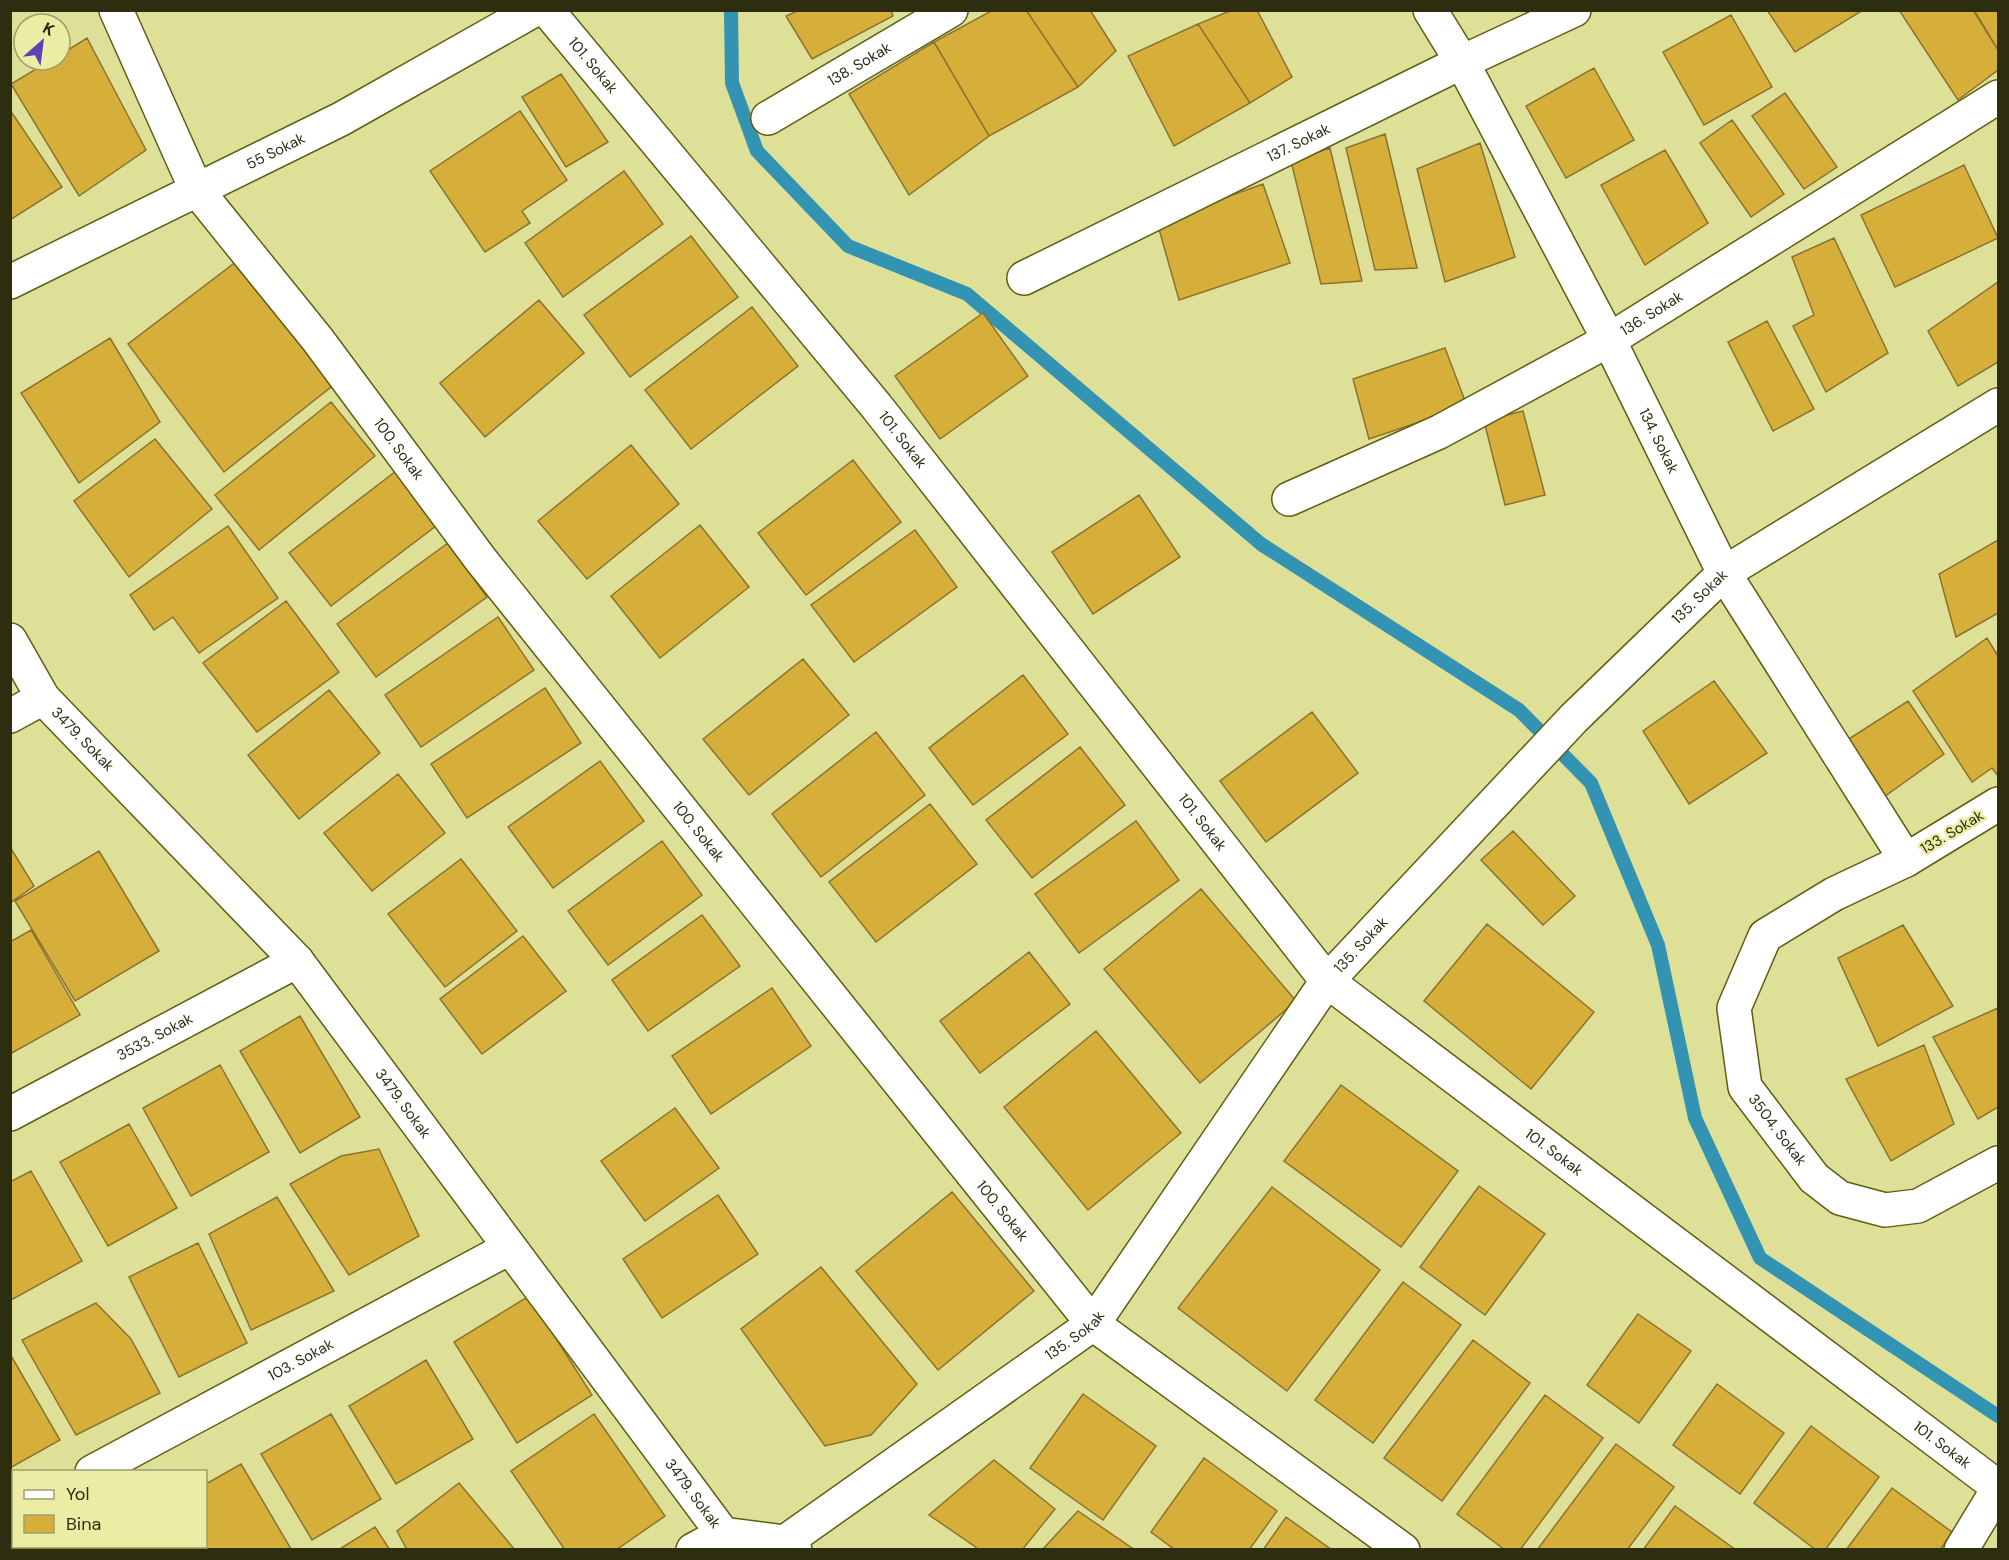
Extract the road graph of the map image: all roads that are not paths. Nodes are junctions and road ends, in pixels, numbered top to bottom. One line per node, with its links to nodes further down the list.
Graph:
1 (116, 10): 10 (street, 100. Sokak)
2 (534, 10): 10 (street, 55 Sokak)
3 (547, 10): 23 (street, 101. Sokak)
4 (951, 10): 9 (street, 138. Sokak)
5 (1430, 10): 7 (street, 134. Sokak)
6 (1574, 10): 7 (street, 137. Sokak)
7 (1462, 62): 11 (street, 137. Sokak); 13 (street, 134. Sokak)
8 (1998, 97): 13 (street, 136. Sokak)
9 (768, 118)
10 (196, 189): 12 (street, 55 Sokak); 27 (street, 100. Sokak)
11 (1024, 278)
12 (10, 282)
13 (1610, 340): 15 (street, 136. Sokak); 16 (street, 134. Sokak)
14 (1998, 405): 16 (street, 135. Sokak)
15 (1289, 500)
16 (1724, 573): 21 (street, 134. Sokak); 23 (street, 135. Sokak)
17 (10, 640): 18 (street, 3479. Sokak)
18 (43, 698): 19 (street); 22 (street, 3479. Sokak)
19 (10, 716)
20 (1998, 804): 21 (street, 133. Sokak)
21 (1906, 860): 25 (street, 3504. Sokak)
22 (297, 961): 24 (street, 3533. Sokak); 26 (street, 3479. Sokak)
23 (1327, 981): 27 (street, 135. Sokak); 29 (street, 101. Sokak)
24 (10, 1114)
25 (1998, 1163)
26 (509, 1248): 28 (street, 103. Sokak); 30 (street, 3479. Sokak)
27 (1093, 1323): 31 (street, 135. Sokak); 33 (street, 100. Sokak)
28 (96, 1470)
29 (1998, 1488): 34 (street)
30 (723, 1534): 31 (street, 3479. Sokak); 32 (street)
31 (790, 1546)
32 (693, 1550)
33 (1403, 1550)
34 (1961, 1550)

